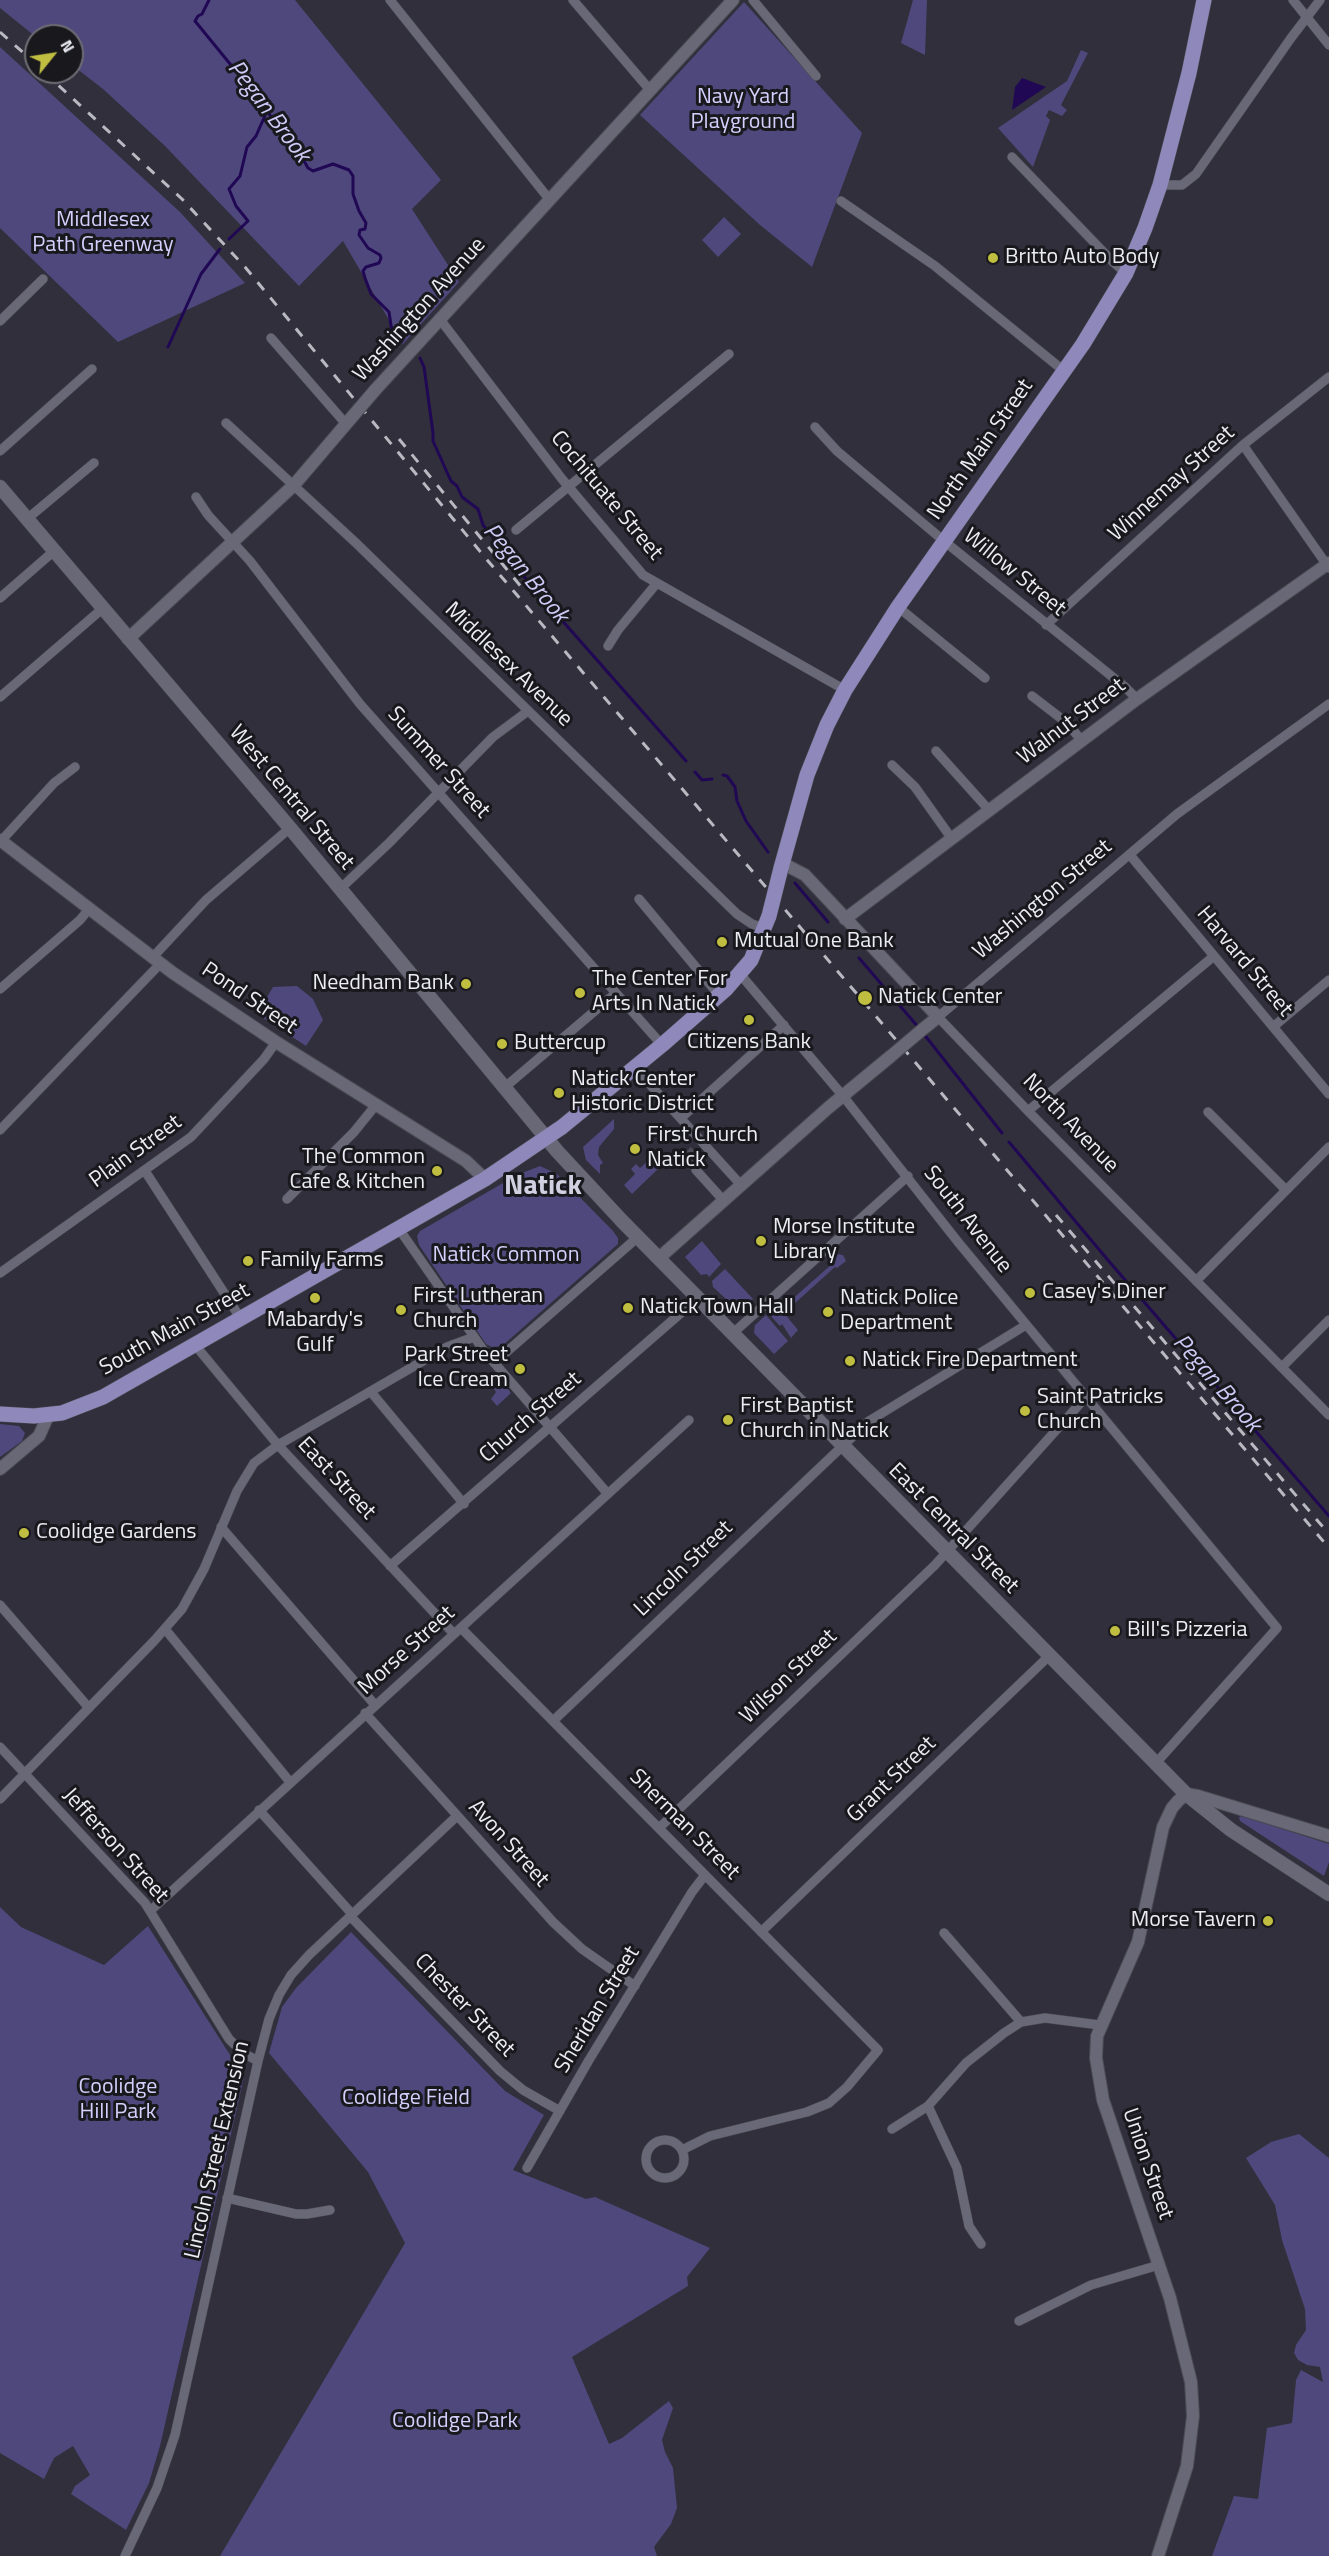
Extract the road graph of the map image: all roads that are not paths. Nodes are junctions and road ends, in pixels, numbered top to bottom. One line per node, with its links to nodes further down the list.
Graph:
1 (390, 0): 14 (street)
2 (573, 0): 11 (street)
3 (733, 0): 11 (street, Washington Avenue)
4 (753, 0): 10 (street)
5 (1204, 0): 13 (main road, North Main Street)
6 (1293, 0): 8 (street)
7 (1320, 0): 8 (street)
8 (1307, 17): 9 (street); 13 (street)
9 (1329, 45)
10 (816, 76)
11 (650, 90): 14 (street, Washington Avenue)
12 (1012, 157): 16 (street)
13 (1160, 185): 16 (main road, North Main Street)
14 (549, 199): 18 (street, Washington Avenue)
15 (841, 201): 23 (street)
16 (1126, 273): 23 (main road, North Main Street)
17 (43, 279): 19 (street)
18 (439, 318): 25 (street, Washington Avenue, bridge); 33 (street, Cochituate Street)
19 (0, 321)
20 (271, 338): 25 (street)
21 (729, 354): 33 (street)
22 (92, 369): 29 (street)
23 (1064, 371): 37 (main road, North Main Street)
24 (1329, 377): 28 (street, Winnemay Street)
25 (349, 421): 31 (street, Washington Avenue)
26 (226, 423): 31 (street, Middlesex Avenue)
27 (814, 427): 37 (street, Willow Street)
28 (1243, 445): 40 (street); 45 (street, Winnemay Street)
29 (0, 451)
30 (94, 463): 35 (street)
31 (294, 485): 38 (street, Washington Avenue); 54 (street, Middlesex Avenue)
32 (0, 487): 35 (main road, West Central Street)
33 (568, 487): 36 (street); 41 (street, Cochituate Street)
34 (196, 497): 38 (street, Summer Street)
35 (27, 519): 39 (main road, West Central Street)
36 (516, 530)
37 (944, 541): 43 (main road, North Main Street); 45 (street, Willow Street)
38 (234, 542): 46 (street, Washington Avenue); 59 (street, Summer Street)
39 (54, 551): 42 (street); 44 (main road, West Central Street)
40 (1328, 565): 52 (street, Walnut Street)
41 (657, 583): 47 (street); 49 (street, Cochituate Street)
42 (0, 598)
43 (898, 607): 48 (street); 49 (main road, North Main Street)
44 (102, 609): 46 (main road, West Central Street); 51 (street)
45 (1046, 625): 52 (street, Willow Street)
46 (129, 639): 61 (main road, West Central Street)
47 (608, 646)
48 (985, 678)
49 (845, 690): 65 (main road, North Main Street)
50 (1032, 696): 55 (street)
51 (0, 697)
52 (1137, 699): 55 (street, Walnut Street)
53 (1329, 704): 64 (street, Washington Street)
54 (528, 711): 59 (street); 70 (street, Middlesex Avenue)
55 (1082, 741): 60 (street, Walnut Street)
56 (936, 751): 60 (street)
57 (892, 765): 62 (street)
58 (75, 767): 63 (street)
59 (438, 792): 66 (street); 76 (street, Summer Street)
60 (989, 810): 62 (street, Walnut Street)
61 (290, 828): 66 (main road, West Central Street); 72 (street)
62 (952, 838): 69 (street, Walnut Street)
63 (1, 841): 68 (street, Pond Street)
64 (1130, 855): 71 (street, Harvard Street); 78 (street, Washington Street)
65 (782, 866): 69 (street, North Avenue); 70 (main road, North Main Street, bridge)
66 (340, 889): 84 (main road, West Central Street)
67 (639, 899): 77 (street)
68 (89, 909): 72 (street, Pond Street); 75 (street)
69 (845, 919): 78 (street, North Avenue)
70 (767, 922): 73 (main road, North Main Street)
71 (1214, 956): 80 (street, Harvard Street); 88 (street)
72 (156, 961): 81 (street, Pond Street); 91 (street)
73 (740, 974): 77 (main road, North Main Street); 79 (street, South Avenue)
74 (1329, 980): 80 (street)
75 (0, 989)
76 (616, 993): 82 (street, Summer Street); 84 (street)
77 (719, 995): 82 (main road, North Main Street)
78 (938, 1017): 86 (street, Washington Street, bridge); 88 (street, North Avenue)
79 (784, 1025): 86 (street, South Avenue); 90 (street)
80 (1273, 1027): 85 (street, Harvard Street)
81 (276, 1042): 87 (street, Pond Street); 97 (street, Plain Street)
82 (662, 1046): 83 (main road, South Main Street)
83 (635, 1068): 90 (street); 92 (main road, South Main Street)
84 (505, 1087): 92 (main road, West Central Street)
85 (1329, 1094)
86 (843, 1096): 98 (street, South Avenue); 100 (street, Washington Street)
87 (375, 1106): 99 (street, Pond Street); 102 (street)
88 (1028, 1111): 108 (street, North Avenue)
89 (1208, 1112): 101 (street)
90 (681, 1118): 93 (street)
91 (0, 1130)
92 (546, 1138): 99 (main road, South Main Street); 105 (main road, East Central Street)
93 (701, 1141): 95 (street); 100 (street)
94 (1329, 1147): 101 (street)
95 (694, 1150)
96 (696, 1170): 103 (street)
97 (145, 1171): 107 (street, Plain Street); 110 (street)
98 (908, 1176): 112 (street, South Avenue); 113 (street)
99 (485, 1179): 104 (main road, South Main Street)
100 (741, 1185): 103 (street, Washington Street)
101 (1286, 1190): 108 (street)
102 (287, 1199)
103 (724, 1201): 106 (street, Washington Street)
104 (399, 1229): 110 (main road, South Main Street); 114 (street)
105 (638, 1237): 106 (main road, East Central Street); 116 (street)
106 (659, 1258): 109 (main road, East Central Street)
107 (0, 1273)
108 (1196, 1281): 117 (street, North Avenue)
109 (697, 1299): 113 (main road, East Central Street); 124 (street, Church Street)
110 (241, 1319): 115 (main road, South Main Street)
111 (1329, 1320): 117 (street)
112 (1026, 1325): 119 (street, South Avenue); 126 (street, Lincoln Street)
113 (732, 1334): 126 (main road, East Central Street)
114 (474, 1337): 116 (street); 118 (street)
115 (195, 1346): 121 (main road, South Main Street); 125 (street, East Street)
116 (495, 1362): 124 (street)
117 (1282, 1367): 122 (street, North Avenue)
118 (371, 1392): 125 (street); 129 (street)
119 (1085, 1398): 131 (street, Wilson Street); 142 (street, South Avenue)
120 (0, 1414): 121 (main road, South Main Street)
121 (48, 1416): 127 (street)
122 (1329, 1416)
123 (690, 1420): 128 (street, Morse Street)
124 (550, 1427): 128 (street); 129 (street, Church Street)
125 (278, 1445): 130 (street); 132 (street, East Street)
126 (842, 1446): 131 (main road, East Central Street); 140 (street, Lincoln Street)
127 (0, 1469)
128 (608, 1494): 135 (street, Morse Street)
129 (464, 1504): 132 (street, Church Street)
130 (221, 1527): 134 (street); 137 (street)
131 (946, 1553): 136 (main road, East Central Street); 149 (street, Wilson Street)
132 (390, 1566): 135 (street, East Street)
133 (0, 1605): 138 (street)
134 (165, 1629): 138 (street); 144 (street)
135 (458, 1631): 137 (street, Morse Street); 140 (street, Sherman Street)
136 (1049, 1656): 142 (main road, East Central Street); 155 (street, Grant Street)
137 (375, 1705): 139 (street, Morse Street)
138 (89, 1708): 143 (street)
139 (365, 1713): 144 (street, Morse Street); 148 (street, Avon Street)
140 (553, 1721): 149 (street, Sherman Street)
141 (0, 1747): 143 (street, Jefferson Street)
142 (1156, 1764): 145 (main road, East Central Street)
143 (23, 1775): 146 (street); 153 (street, Jefferson Street)
144 (290, 1782): 147 (street, Morse Street)
145 (1186, 1794): 150 (street); 152 (main road, East Central Street); 159 (street, Union Street)
146 (0, 1799)
147 (259, 1810): 153 (street, Morse Street); 154 (street, Chester Street)
148 (457, 1816): 154 (street, Lincoln Street Extension); 157 (street, Avon Street)
149 (659, 1828): 151 (street, Sherman Street)
150 (1329, 1836)
151 (705, 1875): 155 (street, Sherman Street); 157 (street, Sheridan Street)
152 (1329, 1894)
153 (150, 1911): 160 (street, Jefferson Street)
154 (351, 1915): 160 (street, Lincoln Street Extension); 162 (street, Chester Street)
155 (761, 1932): 164 (street, Sherman Street)
156 (944, 1933): 158 (street)
157 (635, 1986): 162 (street, Sheridan Street)
158 (1021, 2022): 159 (street); 161 (street)
159 (1100, 2025): 169 (street, Union Street)
160 (258, 2061): 166 (street, Lincoln Street Extension)
161 (928, 2106): 163 (street); 168 (street)
162 (560, 2111): 165 (street, Sheridan Street)
163 (892, 2129)
164 (682, 2150): 164 (street)
165 (527, 2168)
166 (227, 2198): 167 (street); 171 (street, Lincoln Street Extension)
167 (330, 2210)
168 (981, 2244)
169 (1160, 2265): 170 (street); 172 (street, Union Street)
170 (1019, 2321)
171 (125, 2556)
172 (1158, 2556)

